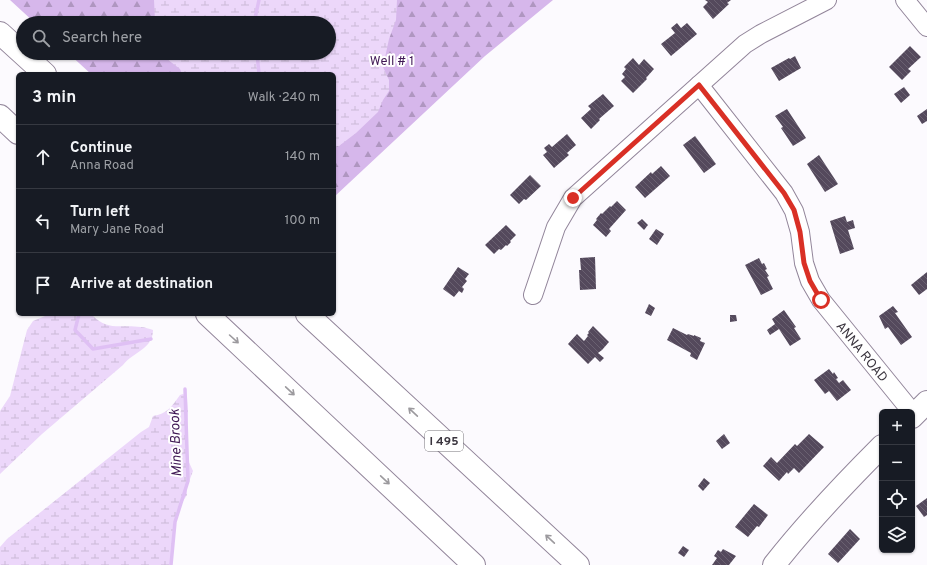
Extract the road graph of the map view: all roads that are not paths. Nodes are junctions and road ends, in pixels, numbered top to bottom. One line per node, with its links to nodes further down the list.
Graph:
1 (827, 0): 8 (street)
2 (905, 0): 3 (street)
3 (927, 27)
4 (0, 33): 5 (main road)
5 (16, 48)
6 (30, 60): 7 (main road)
7 (43, 72)
8 (699, 85): 11 (street); 14 (street, ANNA ROAD)
9 (0, 116): 10 (main road)
10 (16, 131)
11 (533, 295)
12 (209, 316): 16 (main road, one-way to 16)
13 (309, 316): 17 (main road, I 495, one-way to 13)
14 (912, 409)
15 (879, 449): 18 (main road)
16 (474, 565)
17 (578, 565)
18 (774, 565)

